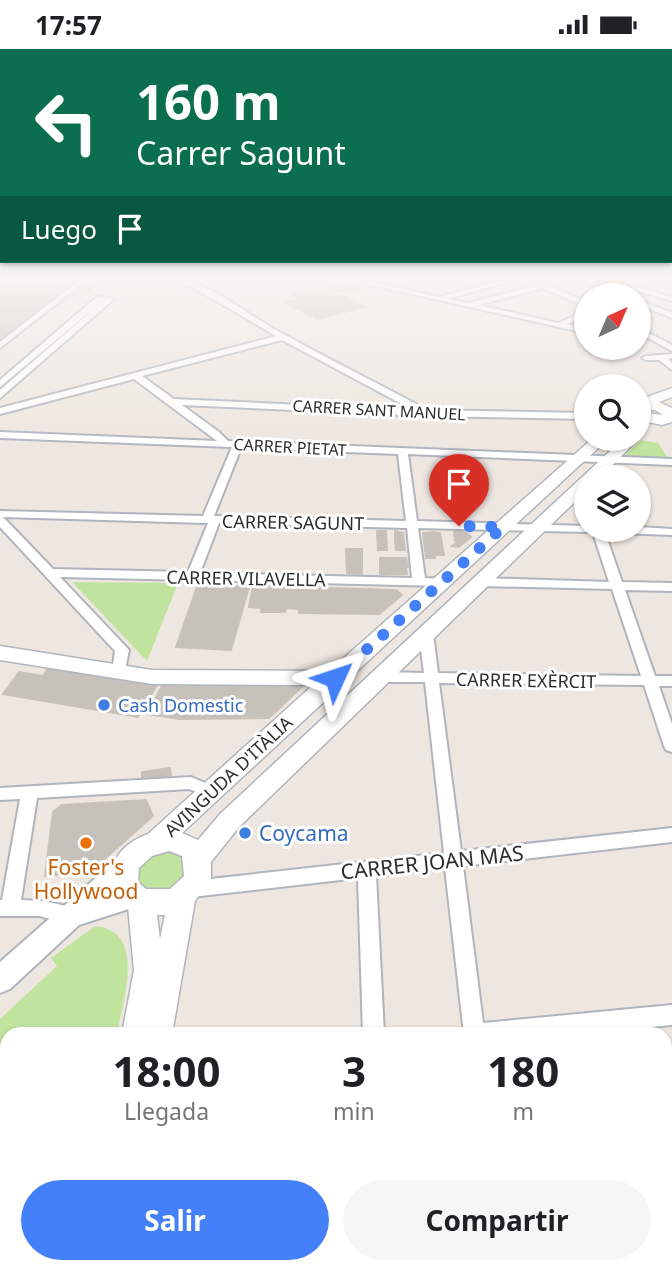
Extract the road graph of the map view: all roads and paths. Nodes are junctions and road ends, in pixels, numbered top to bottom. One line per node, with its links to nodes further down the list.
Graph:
1 (56, 336): 12 (street)
2 (67, 336): 14 (street)
3 (651, 336): 6 (street)
4 (283, 337): 11 (street); 19 (street)
5 (651, 344): 6 (street)
6 (670, 346)
7 (672, 356): 8 (street)
8 (661, 357): 9 (street); 10 (street)
9 (651, 358)
10 (672, 367)
11 (136, 376): 15 (street); 17 (street)
12 (0, 384)
13 (672, 392): 16 (main road)
14 (0, 395)
15 (172, 402): 19 (street, CARRER SANT MANUEL); 24 (street)
16 (651, 403)
17 (0, 411)
18 (651, 411): 20 (main road)
19 (426, 413): 21 (street, CARRER SANT MANUEL)
20 (669, 415): 22 (main road)
21 (574, 416)
22 (651, 425)
23 (0, 435): 24 (street, CARRER PIETAT)
24 (225, 444): 25 (street, CARRER PIETAT)
25 (238, 445): 28 (street, CARRER PIETAT); 36 (street)
26 (588, 451): 29 (main road, AVINGUDA D'ITÀLIA)
27 (619, 451): 30 (main road)
28 (403, 452): 29 (street, CARRER PIETAT); 37 (street)
29 (580, 458): 30 (street); 38 (main road, AVINGUDA D'ITÀLIA)
30 (610, 460): 31 (street); 32 (main road)
31 (671, 464)
32 (605, 465)
33 (574, 494): 39 (main road, AVINGUDA D'ITÀLIA)
34 (0, 514): 36 (street, CARRER SAGUNT)
35 (0, 520): 44 (street)
36 (211, 520): 37 (street, CARRER SAGUNT); 45 (street)
37 (412, 525): 38 (street, CARRER SAGUNT); 46 (street)
38 (503, 527): 39 (street, CARRER SAGUNT); 47 (main road, AVINGUDA D'ITÀLIA)
39 (538, 528): 40 (street, CARRER SAGUNT); 48 (main road, AVINGUDA D'ITÀLIA)
40 (574, 530)
41 (651, 531): 42 (street)
42 (672, 532)
43 (601, 542): 49 (street)
44 (49, 573): 45 (street, CARRER VILAVELLA); 53 (street)
45 (192, 576): 46 (street, CARRER VILAVELLA)
46 (419, 581): 47 (street, CARRER VILAVELLA)
47 (443, 582): 55 (main road, AVINGUDA D'ITÀLIA)
48 (481, 582): 49 (street); 51 (main road, AVINGUDA D'ITÀLIA)
49 (617, 586): 50 (street); 57 (street)
50 (672, 587)
51 (426, 634): 54 (main road, AVINGUDA D'ITÀLIA); 56 (street)
52 (0, 653): 53 (main road)
53 (119, 672): 55 (main road)
54 (381, 677): 56 (street, CARRER EXÈRCIT); 65 (main road, AVINGUDA D'ITÀLIA)
55 (335, 678): 60 (main road, AVINGUDA D'ITÀLIA)
56 (431, 679): 57 (street, CARRER EXÈRCIT); 66 (street)
57 (650, 681): 58 (street, CARRER EXÈRCIT); 59 (street)
58 (672, 681)
59 (672, 745)
60 (209, 791): 61 (street); 64 (main road, AVINGUDA D'ITÀLIA)
61 (30, 792): 62 (street); 71 (street)
62 (0, 794)
63 (672, 835): 66 (street, CARRER JOAN MAS)
64 (158, 841): 65 (main road); 67 (main road)
65 (198, 858): 69 (main road)
66 (453, 859): 68 (street, CARRER JOAN MAS); 78 (street)
67 (124, 868): 70 (main road); 72 (street)
68 (367, 869): 69 (street, CARRER JOAN MAS); 77 (street)
69 (187, 893): 70 (main road); 76 (main road)
70 (136, 900): 72 (street); 75 (main road)
71 (5, 908): 72 (street)
72 (71, 916): 73 (street)
73 (0, 980)
74 (672, 1015): 79 (street)
75 (139, 1027)
76 (158, 1027)
77 (373, 1027)
78 (473, 1027)
79 (604, 1027)

